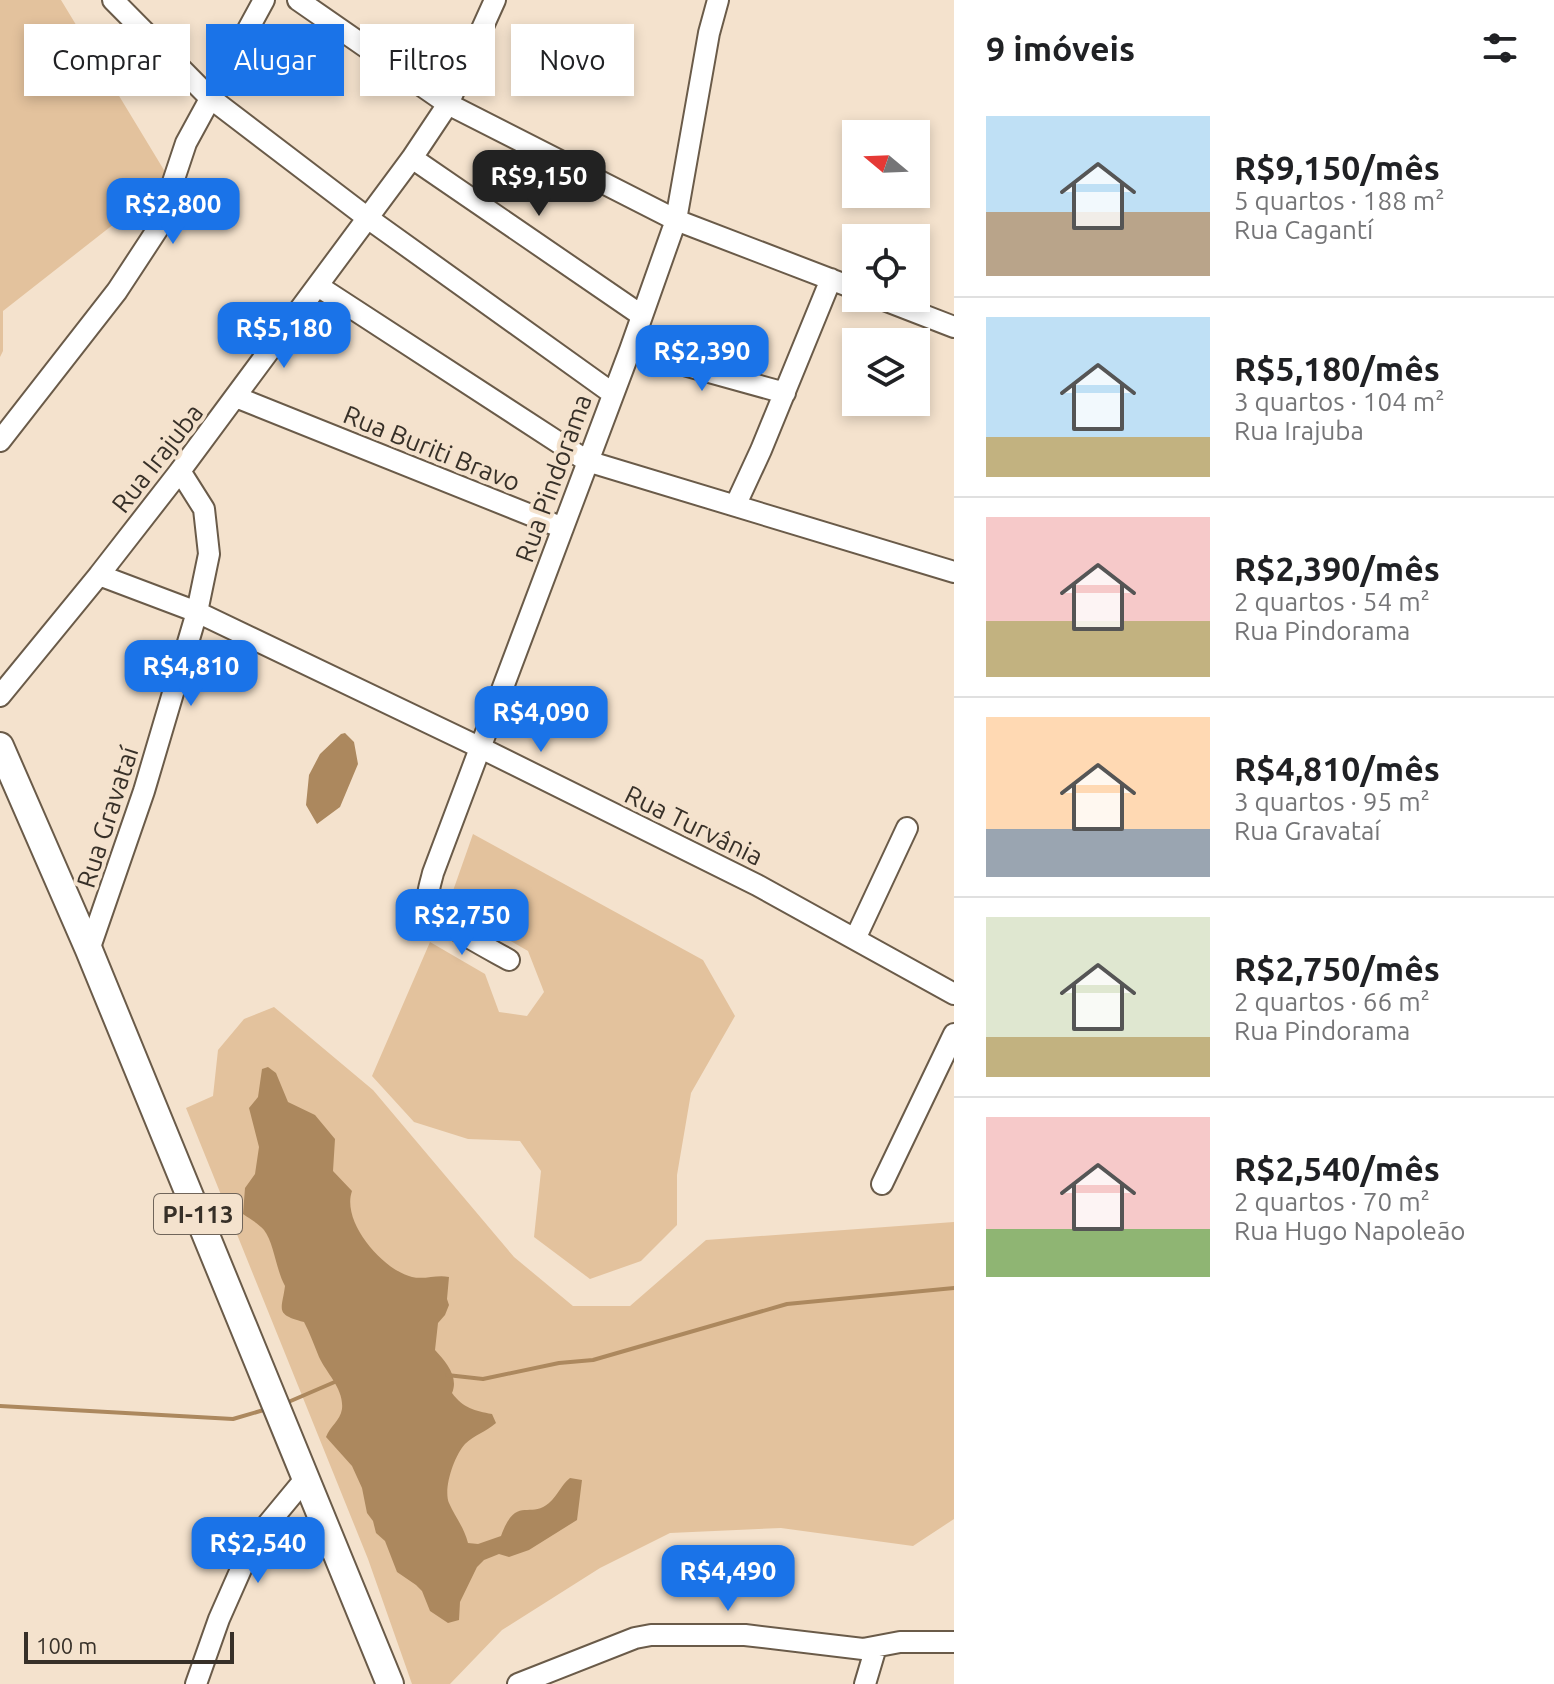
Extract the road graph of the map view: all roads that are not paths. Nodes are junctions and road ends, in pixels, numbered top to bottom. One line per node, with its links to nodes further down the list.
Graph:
1 (113, 0): 6 (street)
2 (264, 0): 6 (street)
3 (298, 0): 7 (street)
4 (495, 0): 7 (street, Rua Irajuba)
5 (718, 0): 10 (street, Rua Pindorama)
6 (209, 97): 9 (street); 21 (street)
7 (448, 104): 8 (street, Rua Irajuba); 10 (street)
8 (412, 158): 9 (street, Rua Irajuba); 15 (street)
9 (369, 219): 13 (street, Rua Irajuba); 18 (street)
10 (676, 220): 11 (street); 15 (street, Rua Pindorama)
11 (831, 279): 12 (street); 19 (street)
12 (842, 283)
13 (318, 286): 20 (street, Rua Irajuba); 22 (street)
14 (915, 312): 16 (street)
15 (641, 315): 17 (street, Rua Pindorama)
16 (954, 327)
17 (630, 350): 18 (street, Rua Pindorama); 19 (street)
18 (612, 393): 22 (street, Rua Pindorama)
19 (785, 393): 24 (street)
20 (236, 397): 23 (street, Rua Irajuba); 25 (street, Rua Buriti Bravo)
21 (0, 441)
22 (587, 461): 24 (street); 25 (street, Rua Pindorama)
23 (180, 471): 27 (street, Rua Irajuba); 28 (street, Rua Gravataí)
24 (736, 504): 26 (street)
25 (563, 528): 31 (street, Rua Pindorama)
26 (954, 572)
27 (99, 575): 28 (street, Rua Turvânia); 29 (street, Rua Irajuba)
28 (197, 612): 31 (street, Rua Turvânia); 34 (street, Rua Gravataí)
29 (0, 696)
30 (0, 746): 34 (main road, PI-113)
31 (479, 747): 33 (street, Rua Turvânia); 35 (street, Rua Pindorama)
32 (907, 828): 33 (street)
33 (855, 939): 36 (street, Rua Turvânia)
34 (89, 950): 39 (main road, PI-113)
35 (509, 960)
36 (954, 994)
37 (954, 1034): 38 (street)
38 (882, 1184)
39 (306, 1478): 42 (street); 43 (main road, PI-113)
40 (954, 1642): 41 (street)
41 (876, 1647): 44 (street); 45 (street)
42 (196, 1684)
43 (390, 1684)
44 (518, 1684)
45 (865, 1684)

